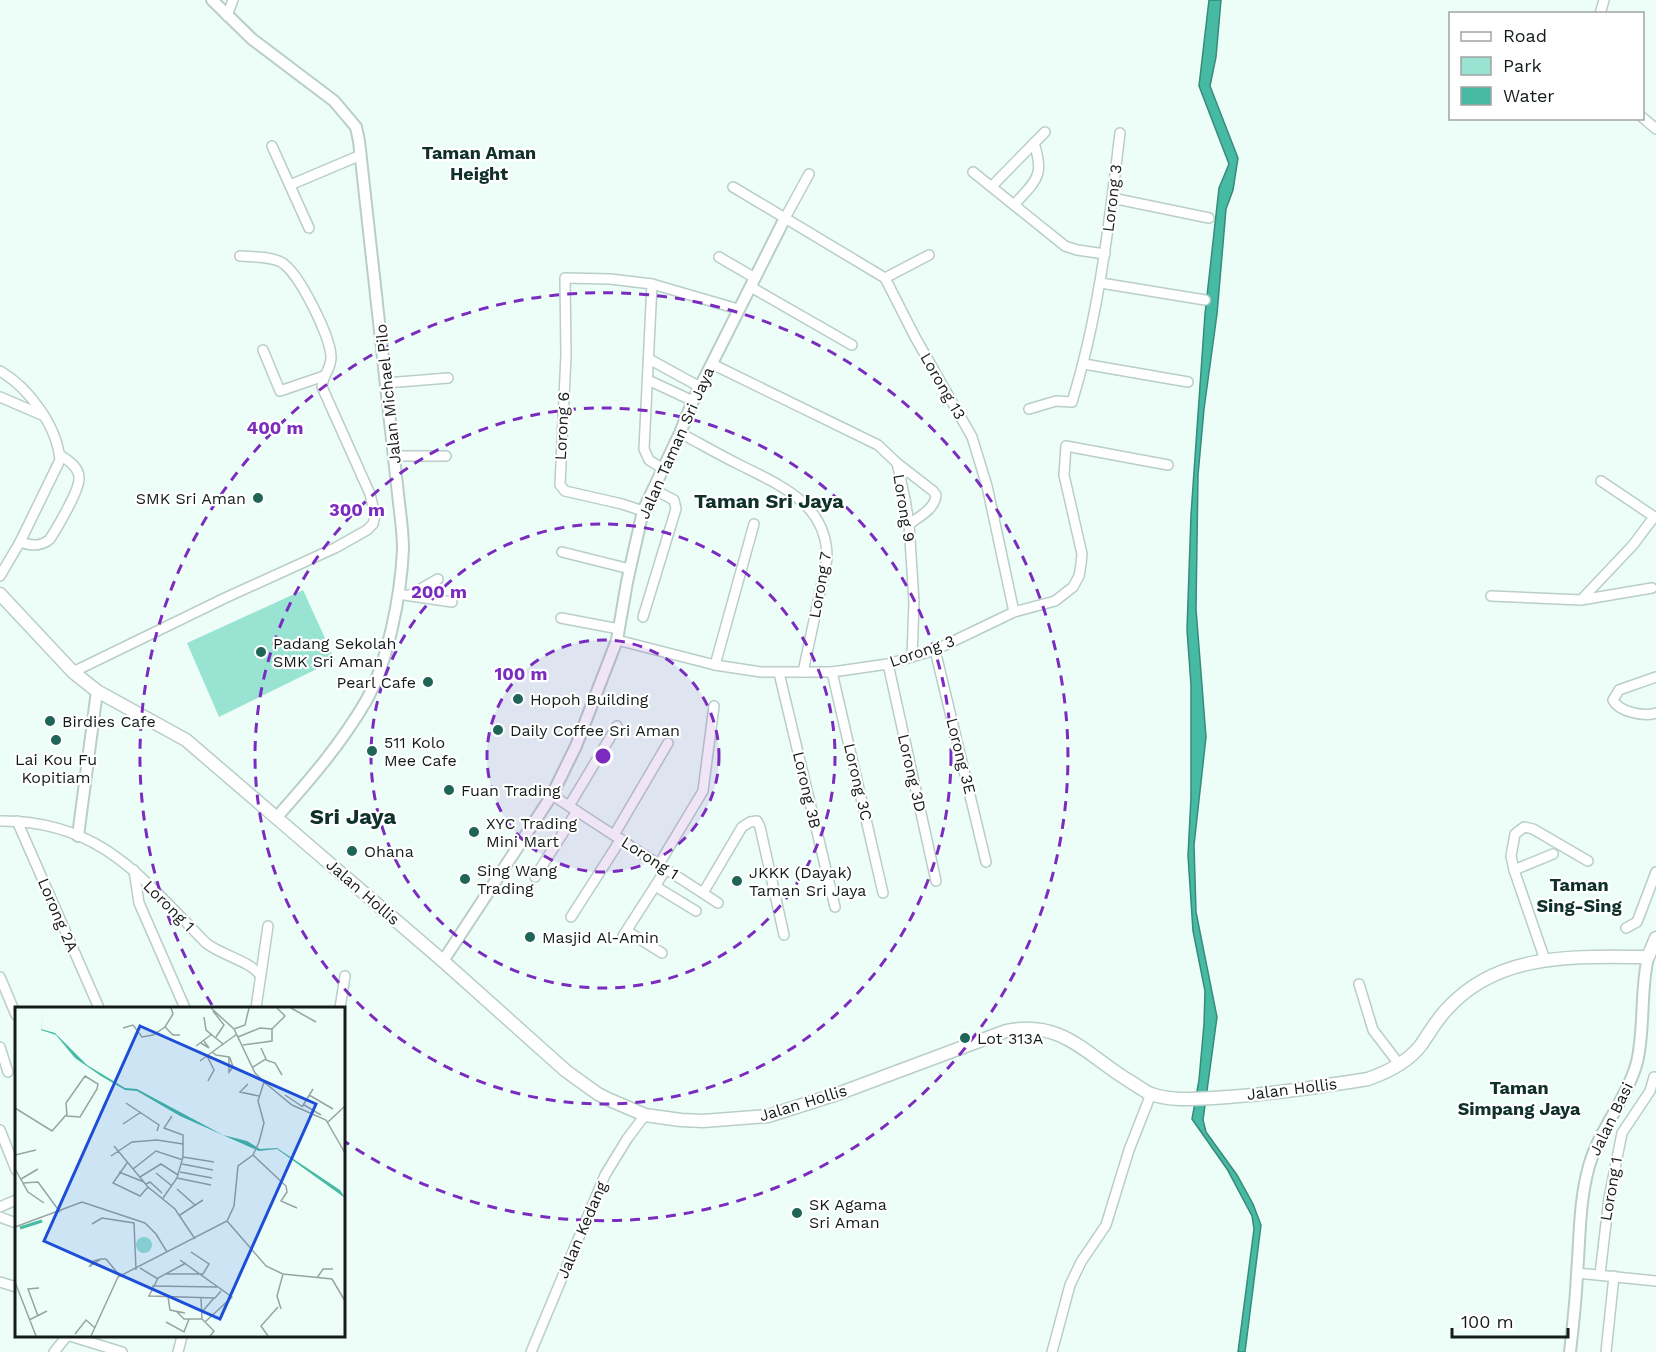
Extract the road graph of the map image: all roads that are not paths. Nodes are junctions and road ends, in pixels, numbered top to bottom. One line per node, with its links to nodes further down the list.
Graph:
1 (212, 0): 3 (street, Jalan Michael Pilo)
2 (233, 0): 3 (street)
3 (227, 16): 10 (street, Jalan Michael Pilo)
4 (1644, 119): 5 (street)
5 (1656, 129)
6 (1045, 132): 8 (street)
7 (1120, 133): 16 (street, Lorong 3)
8 (1034, 143): 15 (street); 17 (street)
9 (272, 146): 13 (street)
10 (361, 155): 13 (street); 40 (street, Jalan Michael Pilo)
11 (973, 172): 15 (street)
12 (809, 174): 18 (street)
13 (290, 185): 20 (street)
14 (733, 186): 18 (street)
15 (992, 186): 17 (street)
16 (1112, 198): 19 (street); 21 (street, Lorong 3)
17 (1014, 205): 21 (street)
18 (785, 218): 25 (street); 26 (street, Jalan Taman Sri Jaya)
19 (1209, 218)
20 (309, 228)
21 (1105, 254): 27 (street, Lorong 3)
22 (929, 255): 25 (street)
23 (240, 256): 37 (street)
24 (719, 257): 26 (street)
25 (885, 278): 72 (street, Lorong 13)
26 (753, 282): 30 (street, Jalan Taman Sri Jaya); 31 (street)
27 (1101, 283): 29 (street); 35 (street, Lorong 3)
28 (652, 284): 30 (street); 33 (street); 56 (street, Lorong 6)
29 (1205, 300)
30 (738, 309): 34 (street, Jalan Taman Sri Jaya)
31 (852, 345)
32 (263, 350): 37 (street)
33 (649, 359): 39 (street); 42 (street)
34 (712, 364): 42 (street, Jalan Taman Sri Jaya); 51 (street, Lorong 9)
35 (1084, 364): 41 (street); 45 (street, Lorong 3)
36 (0, 371): 46 (street)
37 (324, 376): 80 (street)
38 (448, 378): 40 (street)
39 (648, 380): 44 (street); 53 (street)
40 (386, 382): 49 (street, Jalan Michael Pilo)
41 (1188, 382)
42 (700, 387): 44 (street, Jalan Taman Sri Jaya)
43 (0, 397): 46 (street)
44 (693, 401): 47 (street, Jalan Taman Sri Jaya)
45 (1029, 408)
46 (44, 416): 48 (street)
47 (680, 433): 53 (street, Jalan Taman Sri Jaya); 81 (street, Lorong 7)
48 (60, 455): 60 (street); 60 (street)
49 (394, 456): 50 (street); 67 (street, Jalan Michael Pilo)
50 (446, 456)
51 (897, 463): 59 (street, Lorong 9); 59 (street)
52 (1168, 465): 72 (street, Lorong 3)
53 (663, 469): 55 (street, Jalan Taman Sri Jaya)
54 (1601, 481): 57 (street)
55 (653, 489): 56 (street, Jalan Taman Sri Jaya); 73 (street)
56 (643, 511): 62 (street, Jalan Taman Sri Jaya)
57 (1655, 518): 70 (street)
58 (754, 524): 79 (street)
59 (909, 524): 77 (street, Lorong 9)
60 (20, 542): 63 (street)
61 (562, 552): 62 (street)
62 (630, 569): 75 (street, Jalan Taman Sri Jaya)
63 (0, 576)
64 (438, 579): 68 (street)
65 (1652, 588): 70 (street)
66 (0, 594): 80 (main road, Jalan Hollis)
67 (398, 594): 68 (street); 92 (street, Jalan Michael Pilo)
68 (410, 595): 71 (street)
69 (1491, 596): 70 (street)
70 (1581, 600)
71 (452, 602)
72 (1014, 612): 76 (street, Lorong 3)
73 (643, 617)
74 (561, 618): 75 (street, Lorong 3)
75 (618, 635): 79 (street, Lorong 3); 90 (street, Jalan Taman Sri Jaya)
76 (935, 650): 77 (street, Lorong 3); 99 (street, Lorong 3E)
77 (912, 657): 78 (street, Lorong 3)
78 (888, 664): 82 (street, Lorong 3); 105 (street, Lorong 3D)
79 (715, 665): 83 (street, Lorong 3)
80 (73, 672): 85 (main road, Jalan Hollis)
81 (803, 672): 82 (street, Lorong 3); 83 (street, Lorong 3)
82 (832, 672): 108 (street, Lorong 3C)
83 (779, 673): 110 (street, Lorong 3B)
84 (1656, 677): 87 (street)
85 (97, 691): 92 (main road, Jalan Hollis); 95 (street)
86 (714, 706): 100 (street)
87 (1656, 713)
88 (617, 726): 91 (street)
89 (668, 743): 96 (street)
90 (552, 795): 91 (street, Lorong 1); 120 (street, Jalan Taman Sri Jaya)
91 (573, 808): 96 (street, Lorong 1); 104 (street)
92 (276, 818): 120 (main road, Jalan Hollis)
93 (0, 821): 94 (street, Lorong 1)
94 (17, 821): 95 (street, Lorong 1); 125 (street, Lorong 2A)
95 (78, 836): 101 (street, Lorong 1)
96 (617, 837): 100 (street, Lorong 1); 112 (street)
97 (1553, 854): 102 (street)
98 (1588, 861): 102 (street)
99 (986, 862)
100 (663, 866): 106 (street); 107 (street, Lorong 1)
101 (134, 870): 121 (street, Lorong 1); 126 (street)
102 (1514, 870): 119 (street)
103 (1656, 872): 114 (street)
104 (535, 877)
105 (936, 881)
106 (656, 886): 111 (street); 117 (street)
107 (703, 893): 109 (street, Lorong 1); 115 (street)
108 (883, 893)
109 (718, 903)
110 (835, 907)
111 (696, 911)
112 (571, 917)
113 (268, 926): 121 (street)
114 (1626, 928)
115 (784, 935)
116 (1656, 938): 118 (main road)
117 (662, 953)
118 (1648, 957): 119 (main road, Jalan Hollis); 142 (street, Jalan Basi)
119 (1545, 960): 131 (main road, Jalan Hollis)
120 (443, 961): 135 (main road, Jalan Hollis)
121 (260, 975): 127 (street)
122 (345, 976): 128 (street)
123 (0, 977): 129 (street)
124 (1359, 984): 131 (street)
125 (99, 1007)
126 (185, 1007)
127 (256, 1007)
128 (340, 1007)
129 (15, 1013)
130 (0, 1047): 132 (street)
131 (1399, 1064): 134 (main road, Jalan Hollis)
132 (8, 1072)
133 (1654, 1077): 143 (street, Lorong 1)
134 (1151, 1094): 135 (main road, Jalan Hollis); 155 (street)
135 (645, 1115): 154 (street, Jalan Kedang)
136 (0, 1130): 137 (street)
137 (15, 1168)
138 (15, 1200): 139 (street)
139 (0, 1207)
140 (0, 1216): 141 (street)
141 (15, 1223)
142 (1578, 1273): 143 (street); 156 (street, Jalan Basi)
143 (1600, 1274): 144 (street)
144 (1614, 1276): 145 (street); 157 (street)
145 (1656, 1281)
146 (0, 1282): 147 (street)
147 (15, 1287)
148 (67, 1337): 151 (street)
149 (75, 1337): 152 (street)
150 (182, 1337): 153 (street)
151 (54, 1352)
152 (122, 1352)
153 (178, 1352)
154 (531, 1352)
155 (1052, 1352)
156 (1570, 1352)
157 (1606, 1352)

